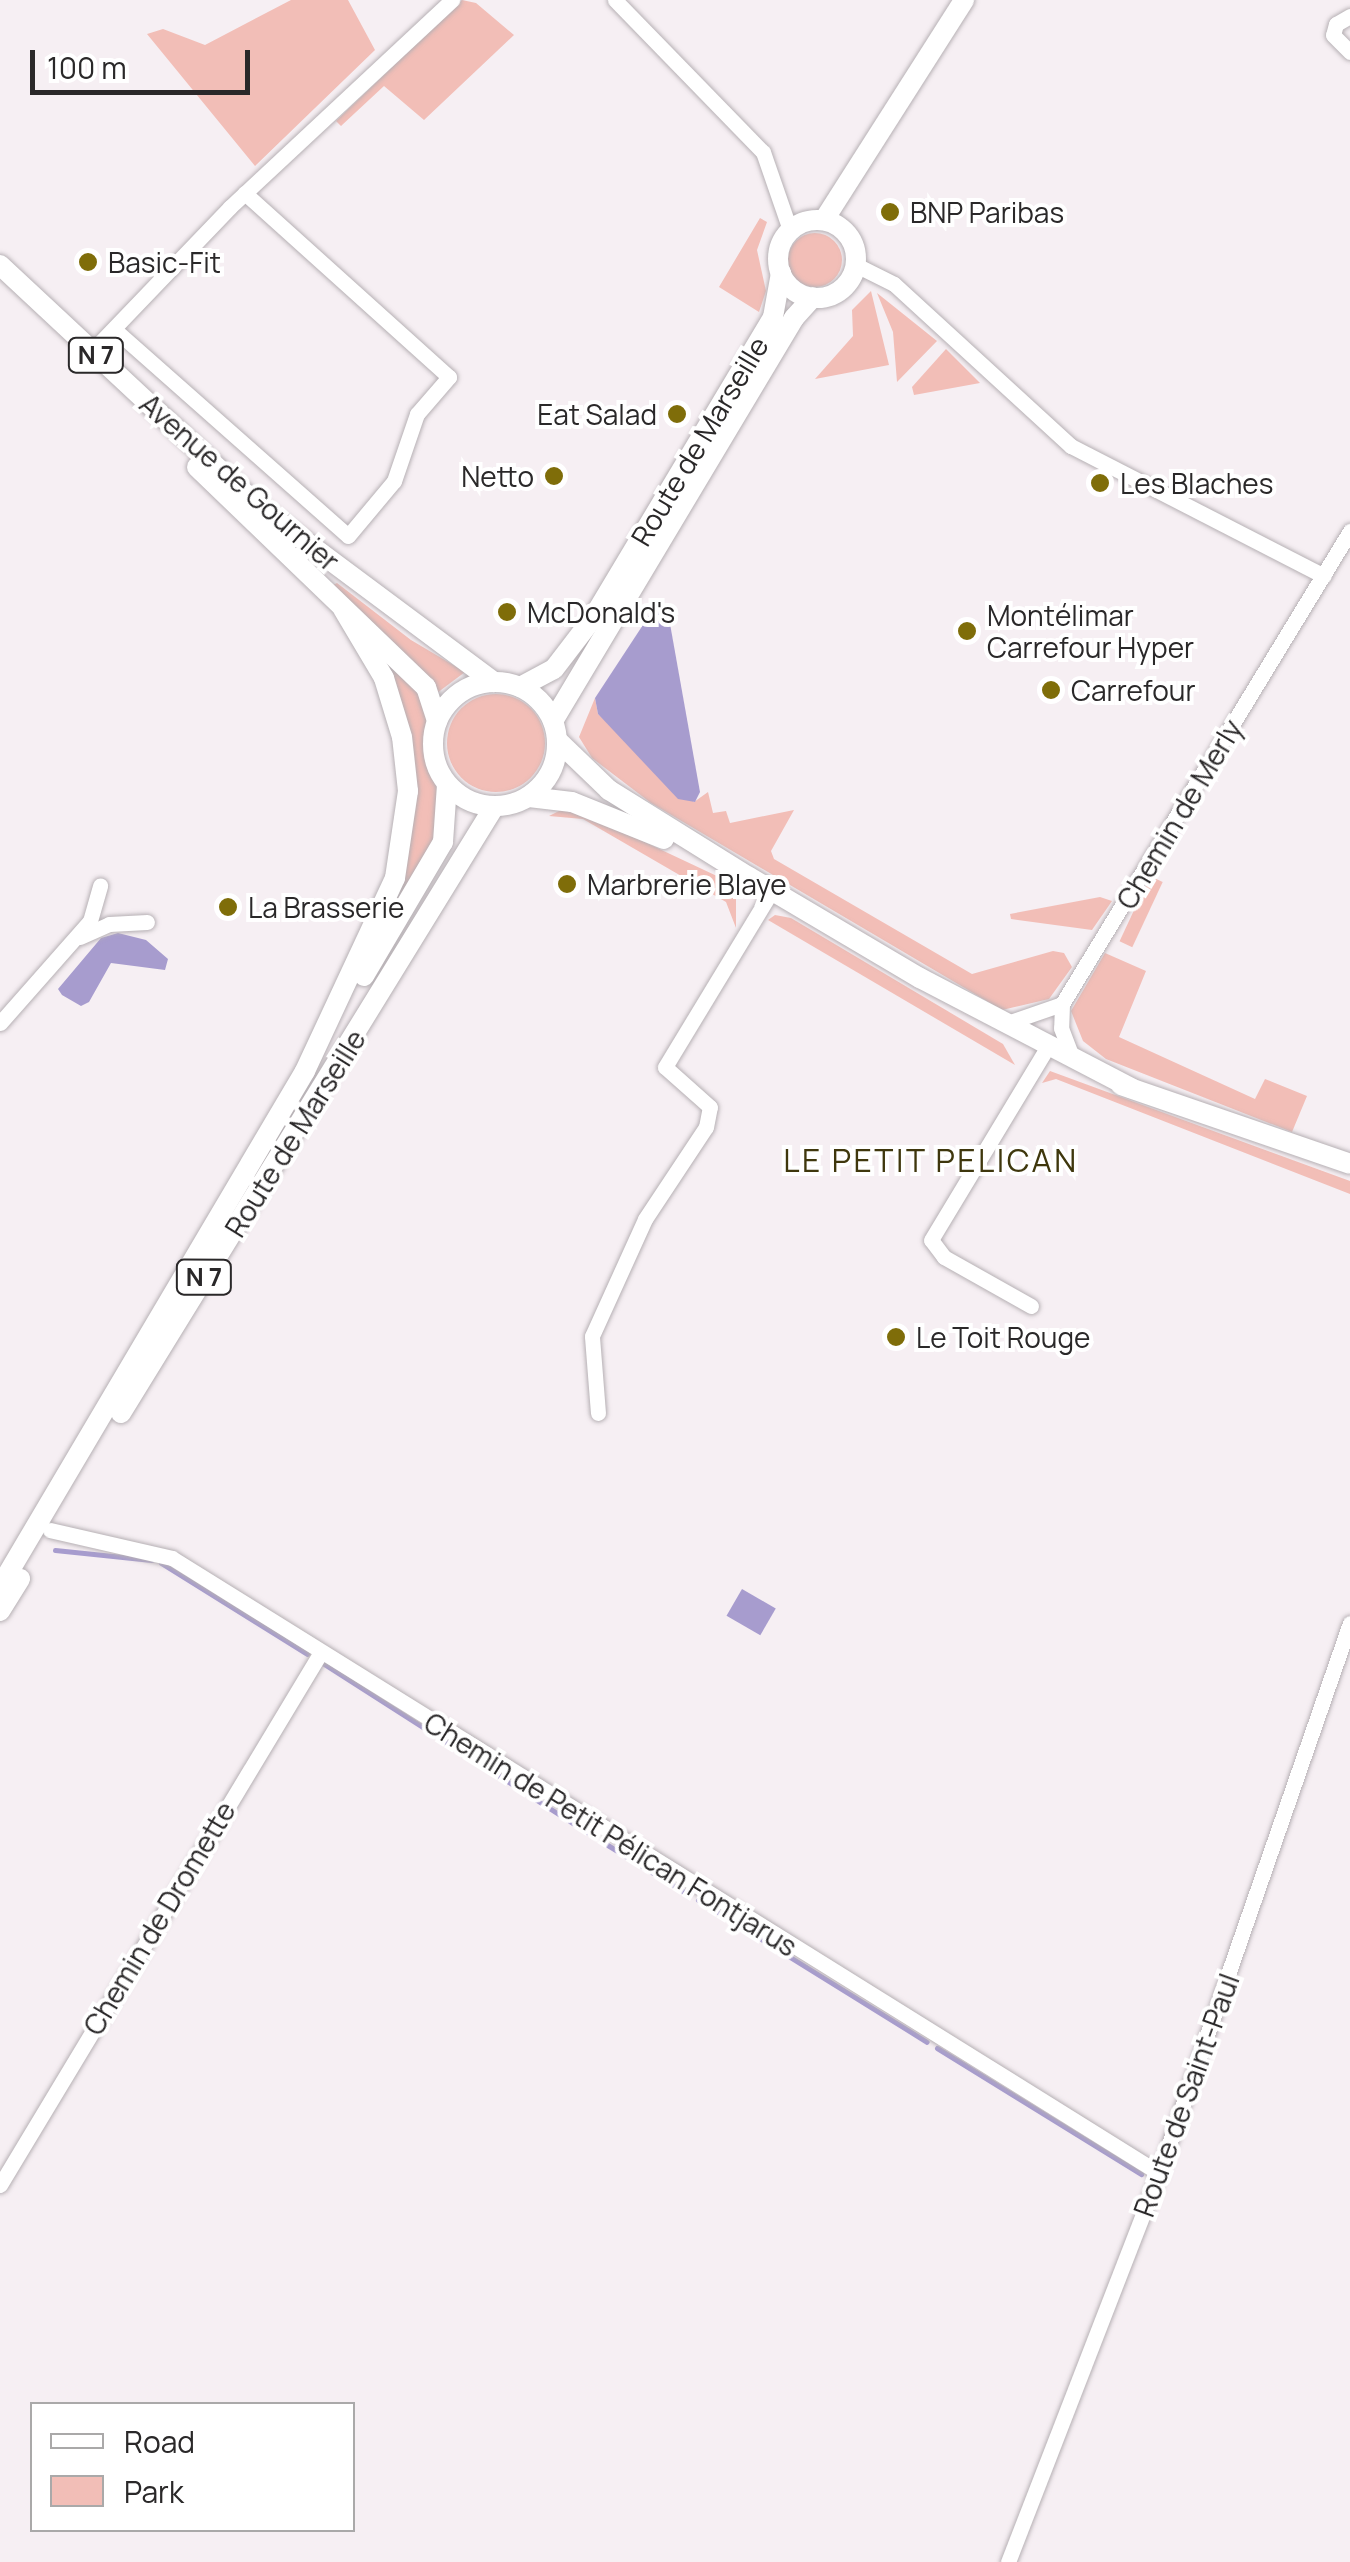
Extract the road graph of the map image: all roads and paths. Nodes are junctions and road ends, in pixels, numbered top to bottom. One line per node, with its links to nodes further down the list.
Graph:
1 (452, 0): 7 (street)
2 (615, 0): 9 (street)
3 (964, 0): 6 (main road)
4 (1350, 16): 5 (street)
5 (1350, 52)
6 (859, 174): 8 (main road); 10 (main road)
7 (245, 193): 16 (street); 16 (street)
8 (824, 220): 9 (main road); 10 (main road)
9 (790, 230): 13 (main road)
10 (846, 232): 12 (main road)
11 (0, 265): 17 (main road, Avenue de Gournier / N 7)
12 (856, 265): 15 (main road); 19 (street)
13 (781, 272): 15 (main road); 24 (main road, Route de Marseille)
14 (0, 283): 20 (main road, Avenue de Gournier / N 7)
15 (813, 297): 26 (main road, Route de Marseille)
16 (114, 329): 17 (street)
17 (92, 351): 22 (main road, Avenue de Gournier / N 7)
18 (1350, 532): 19 (street, Chemin de Merly)
19 (1324, 576): 36 (street, Chemin de Merly)
20 (312, 579): 21 (main road, Avenue de Gournier / N 7); 22 (main road)
21 (343, 609): 25 (main road, Avenue de Gournier); 39 (main road, N 7)
22 (414, 627): 23 (main road, Avenue de Gournier / N 7)
23 (494, 682): 24 (main road); 25 (main road)
24 (520, 687): 26 (main road)
25 (437, 721): 27 (main road)
26 (556, 731): 28 (main road); 30 (main road)
27 (447, 785): 29 (main road); 39 (main road, N 7)
28 (528, 797): 29 (main road); 30 (main road)
29 (494, 807): 46 (main road, Route de Marseille / N 7)
30 (749, 878): 32 (main road)
31 (100, 885): 34 (street)
32 (772, 890): 35 (main road); 45 (street)
33 (147, 922): 34 (street)
34 (77, 939): 38 (street)
35 (920, 978): 37 (main road); 40 (main road)
36 (1062, 1004): 37 (street); 41 (street)
37 (1010, 1022): 41 (main road)
38 (0, 1023)
39 (317, 1050): 47 (main road, Route de Marseille / N 7)
40 (1044, 1053): 42 (main road); 44 (street)
41 (1071, 1054): 42 (main road)
42 (1132, 1088): 43 (main road)
43 (1350, 1164)
44 (1031, 1306)
45 (598, 1414)
46 (50, 1530): 48 (main road, Route de Marseille / N 7); 50 (street, Chemin de Petit Pélican Fontjarus)
47 (0, 1587)
48 (0, 1611)
49 (1350, 1623): 51 (street, Route de Saint-Paul)
50 (321, 1652): 51 (street, Chemin de Petit Pélican Fontjarus); 52 (street, Chemin de Dromette)
51 (1158, 2173): 53 (street, Route de Saint-Paul)
52 (0, 2185)
53 (1008, 2562)

